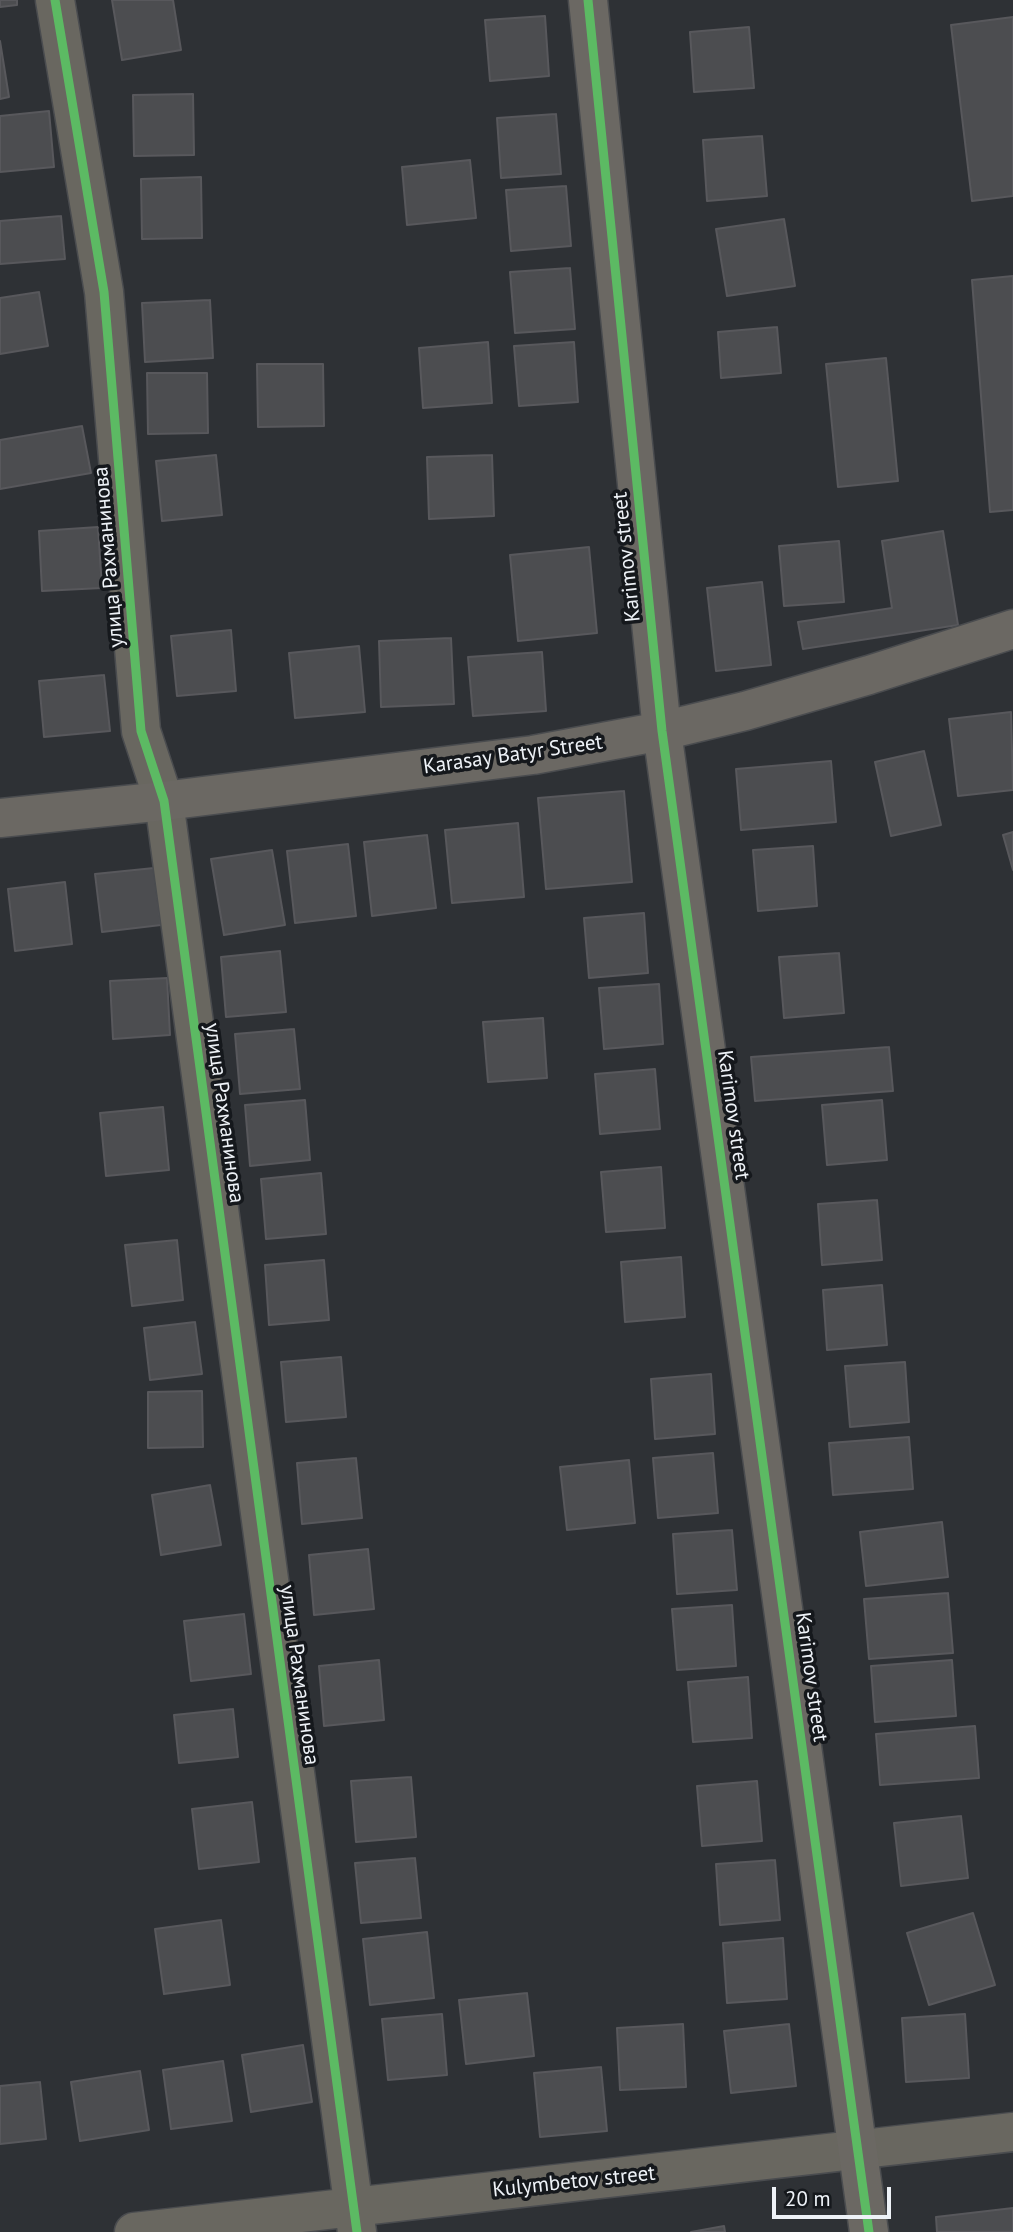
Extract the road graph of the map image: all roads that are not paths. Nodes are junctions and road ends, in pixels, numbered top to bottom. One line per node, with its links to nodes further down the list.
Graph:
1 (55, 0): 5 (street, улица Рахманинова)
2 (588, 0): 4 (street, Karimov street)
3 (1013, 629): 4 (street, Karasay Batyr Street)
4 (663, 731): 5 (street, Karasay Batyr Street); 8 (street, Karimov street)
5 (164, 801): 6 (street, Karasay Batyr Street); 9 (street, улица Рахманинова)
6 (0, 818)
7 (1013, 2132): 8 (street, Kulymbetov street)
8 (859, 2150): 9 (street, Kulymbetov street); 11 (street, Karimov street)
9 (355, 2219): 10 (street, Kulymbetov street)
10 (134, 2232)
11 (869, 2232)

